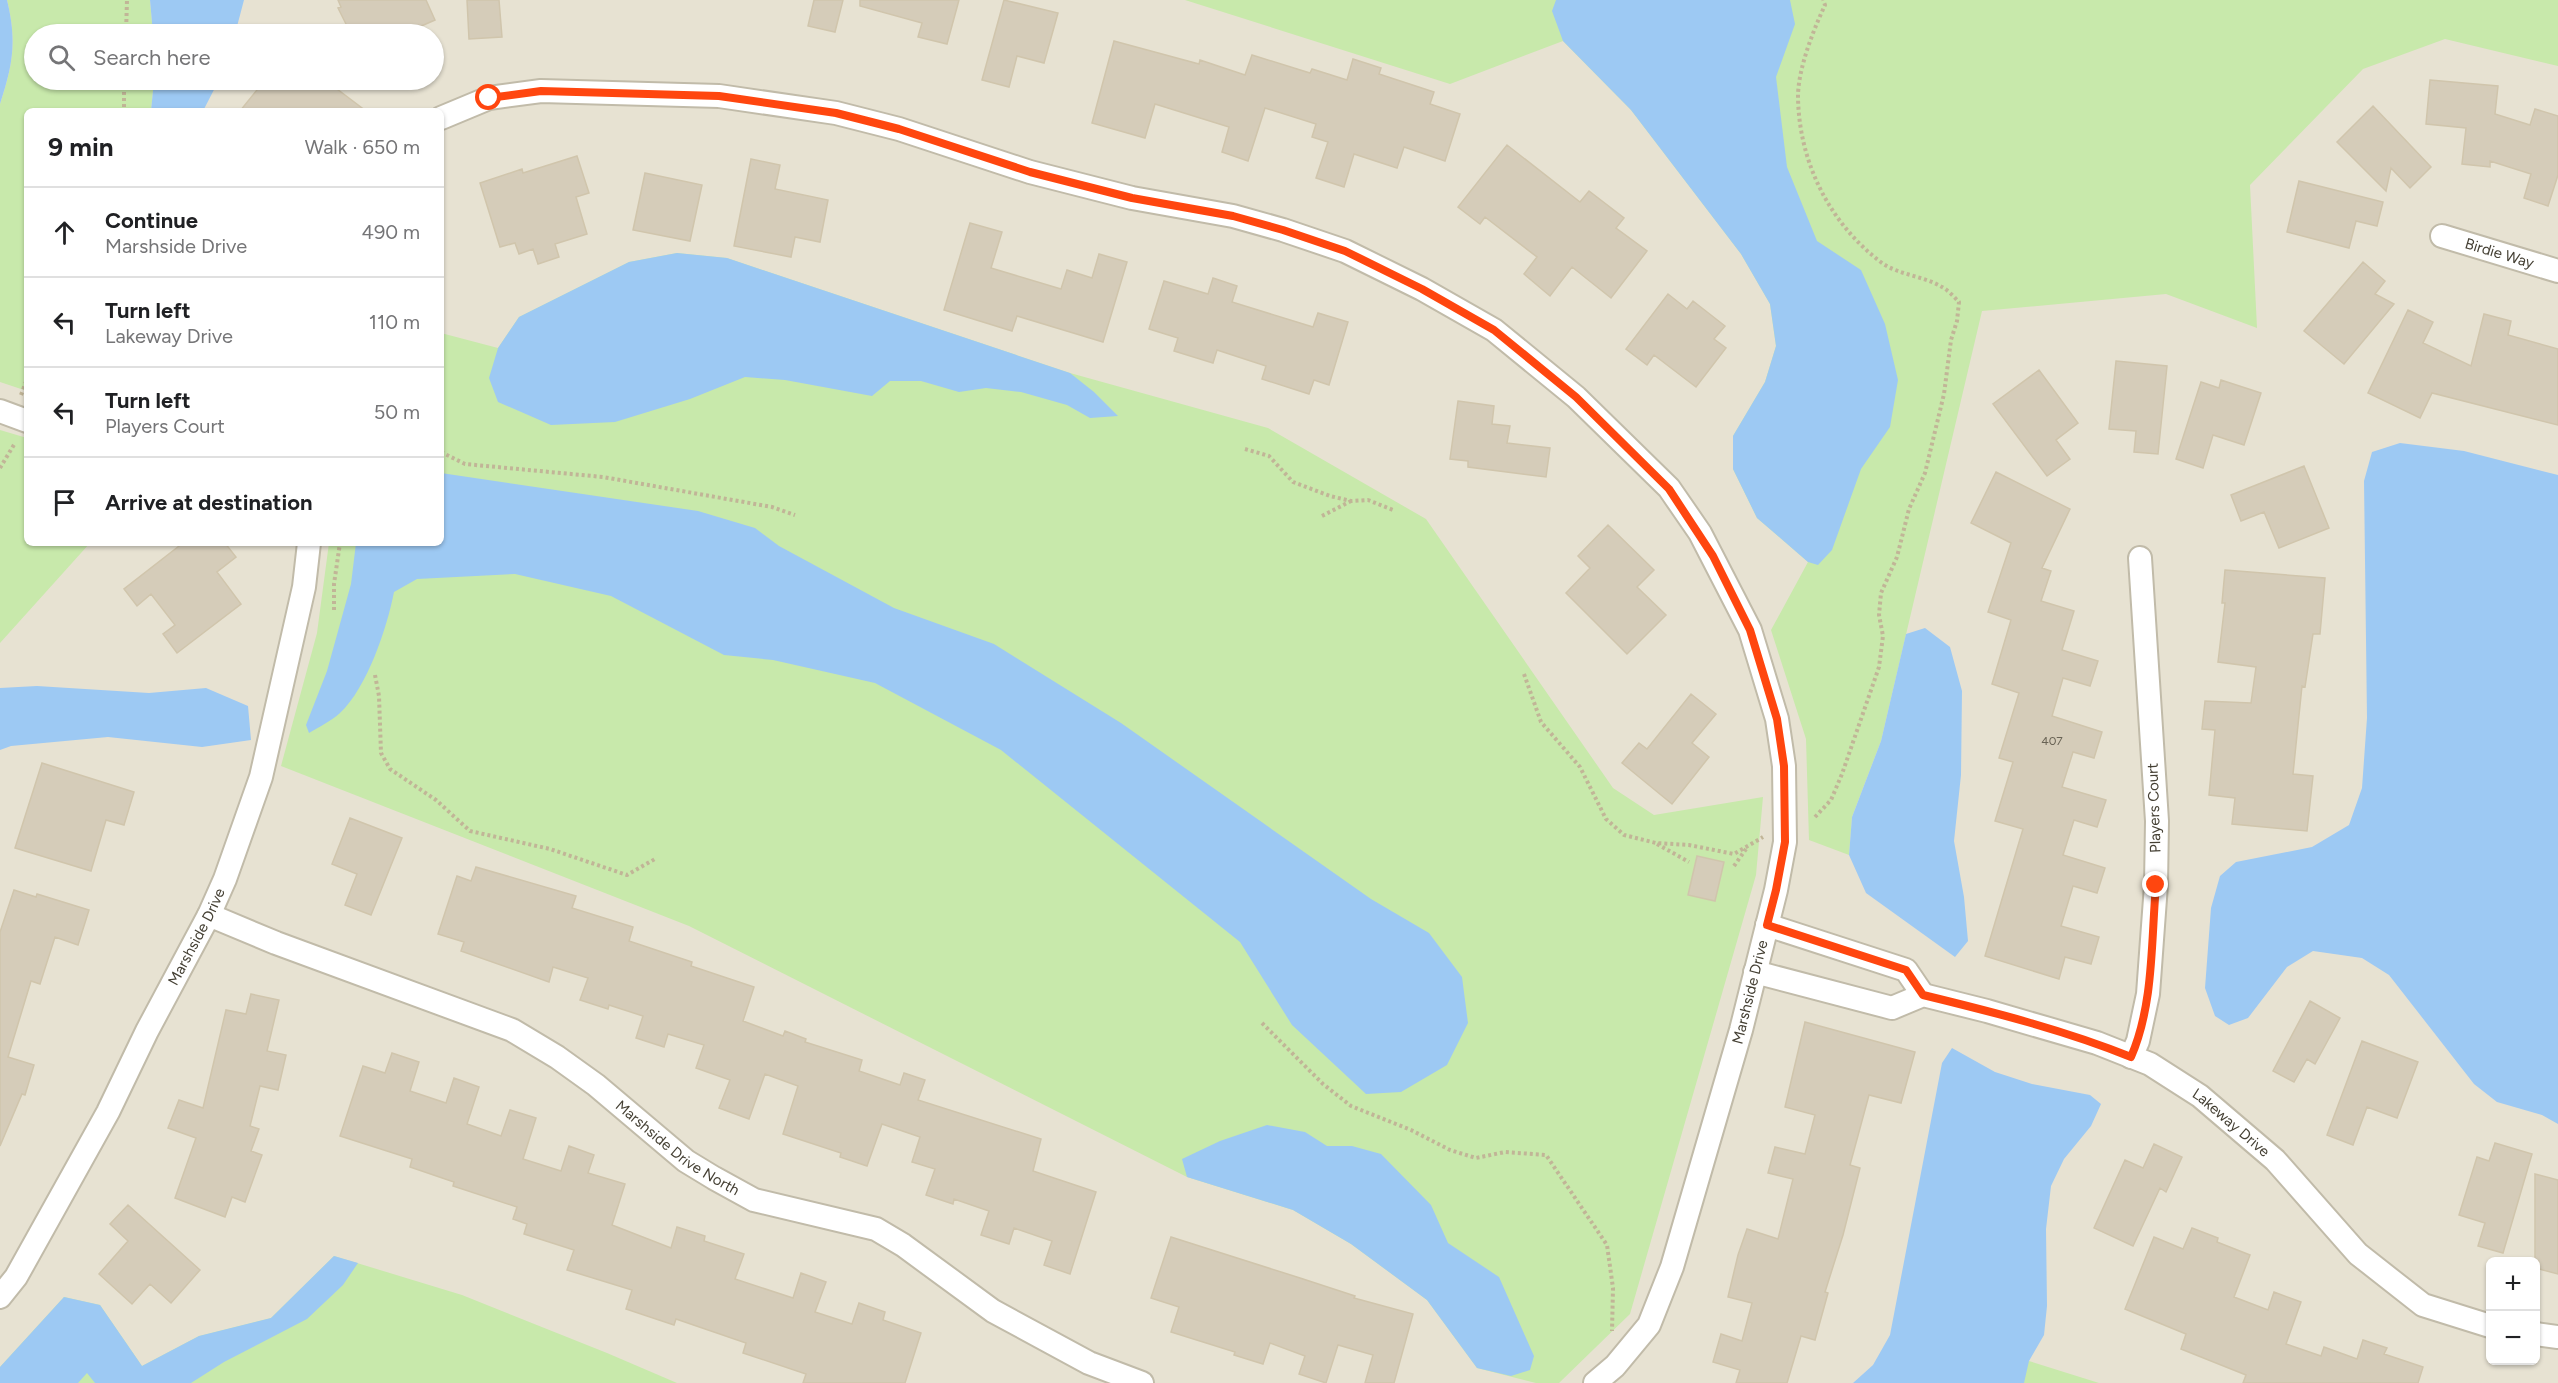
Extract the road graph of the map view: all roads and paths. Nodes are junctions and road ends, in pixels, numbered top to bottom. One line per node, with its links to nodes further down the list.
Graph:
1 (127, 0): 3 (path)
2 (1823, 0): 27 (path)
3 (126, 24)
4 (124, 90): 5 (path)
5 (124, 108)
6 (444, 117): 35 (street, Marshside Drive)
7 (2442, 236): 8 (street, Birdie Way)
8 (2558, 271)
9 (24, 388): 10 (path)
10 (21, 395)
11 (0, 411): 12 (street)
12 (24, 420)
13 (15, 443): 16 (path)
14 (1245, 449): 17 (path)
15 (444, 454): 19 (path)
16 (0, 468)
17 (1351, 501): 18 (path); 20 (path)
18 (1393, 510)
19 (795, 515)
20 (1322, 516)
21 (309, 546): 34 (street, Marshside Drive)
22 (340, 546): 24 (path)
23 (2140, 558): 39 (street, Players Court)
24 (334, 610)
25 (1524, 674): 29 (path)
26 (375, 675): 31 (path)
27 (1815, 817)
28 (1767, 835): 30 (path)
29 (1656, 843): 30 (path); 32 (path)
30 (1749, 846): 33 (path)
31 (655, 859)
32 (1689, 862)
33 (1734, 866)
34 (209, 915): 40 (street, Marshside Drive); 45 (street, Marshside Drive North)
35 (1767, 925): 36 (street, Marshside Drive); 37 (street)
36 (1755, 972): 37 (street); 46 (street, Marshside Drive)
37 (1923, 995): 39 (street, Lakeway Drive)
38 (1262, 1023): 42 (path)
39 (2131, 1057): 41 (street, Lakeway Drive)
40 (0, 1297)
41 (2486, 1325)
42 (1612, 1333)
43 (2540, 1335): 44 (street)
44 (2558, 1337)
45 (1142, 1383)
46 (1595, 1383)

